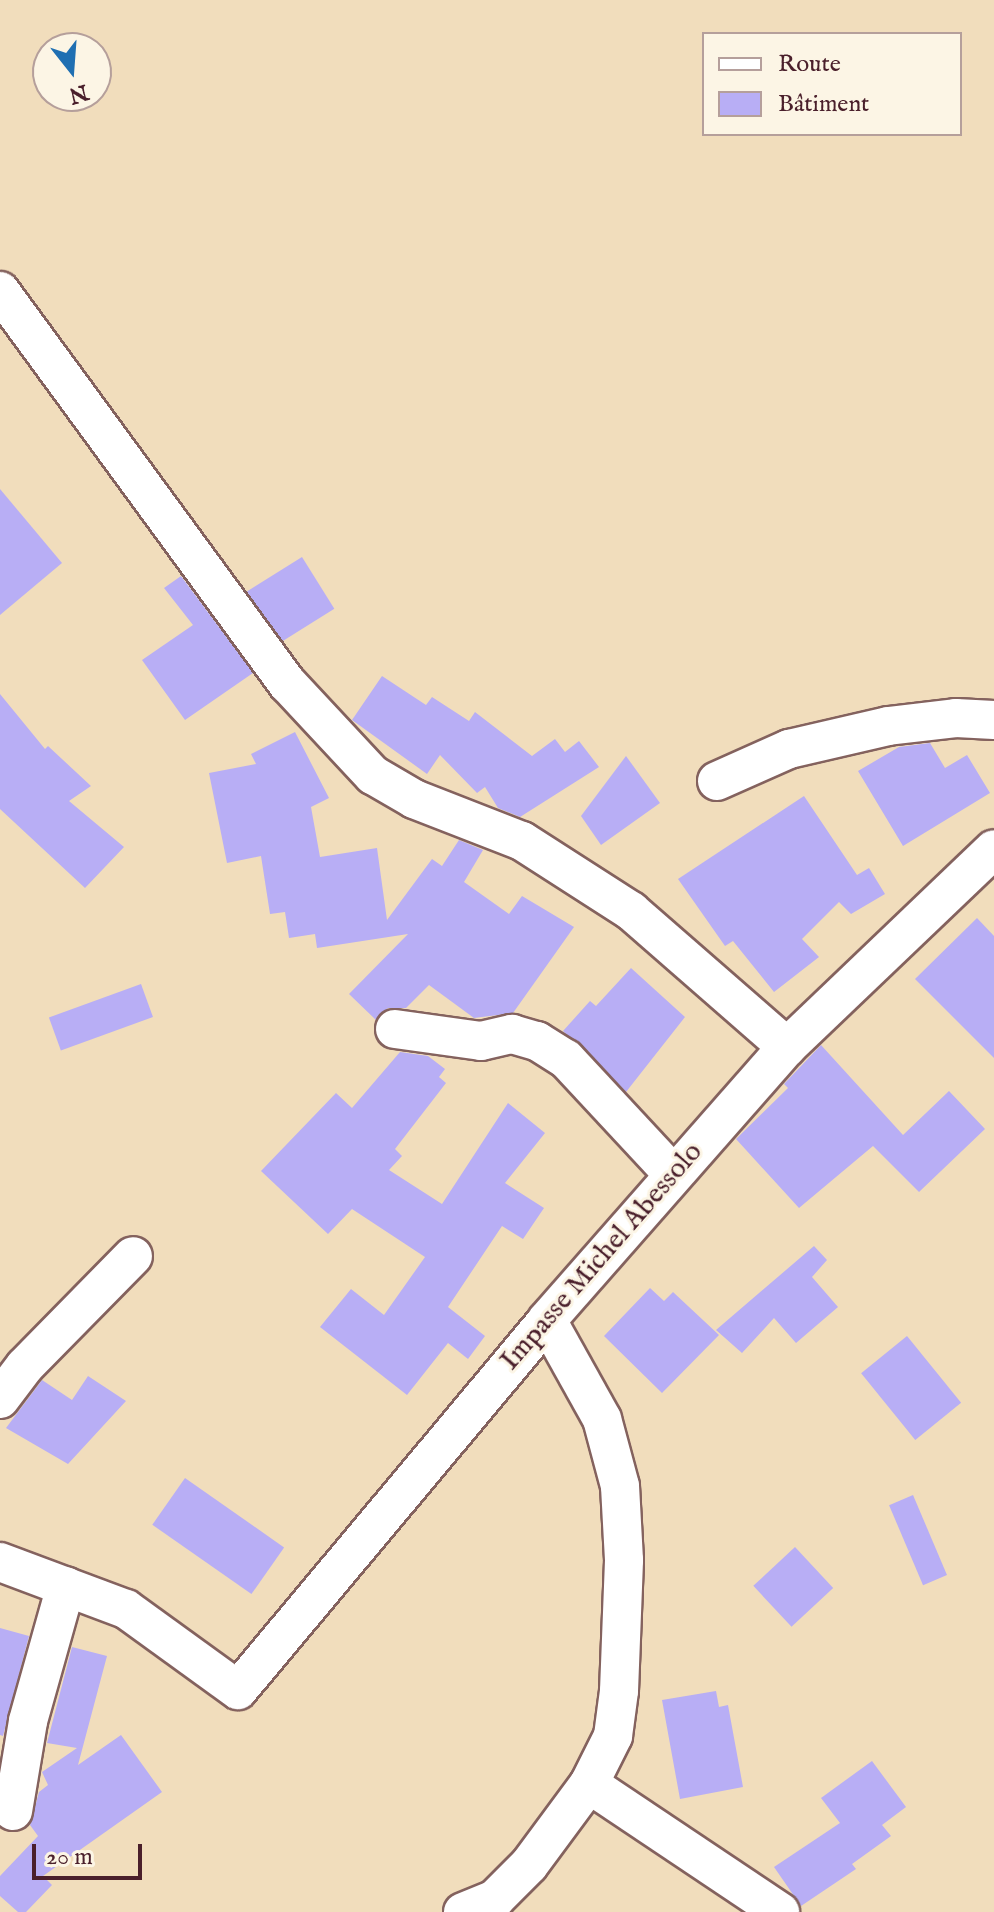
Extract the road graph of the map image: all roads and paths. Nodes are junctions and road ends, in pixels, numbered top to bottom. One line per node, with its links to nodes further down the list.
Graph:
1 (0, 291): 6 (street)
2 (994, 720): 3 (street)
3 (717, 781)
4 (994, 849): 6 (street, Impasse Michel Abessolo)
5 (395, 1029): 7 (street)
6 (787, 1047): 7 (street, Impasse Michel Abessolo)
7 (673, 1174): 9 (street, Impasse Michel Abessolo)
8 (133, 1256): 10 (street)
9 (547, 1320): 12 (street, Impasse Michel Abessolo); 13 (street)
10 (0, 1399)
11 (0, 1562): 12 (street)
12 (66, 1586): 14 (street)
13 (589, 1784): 15 (street); 16 (street)
14 (13, 1811)
15 (463, 1912)
16 (780, 1912)

